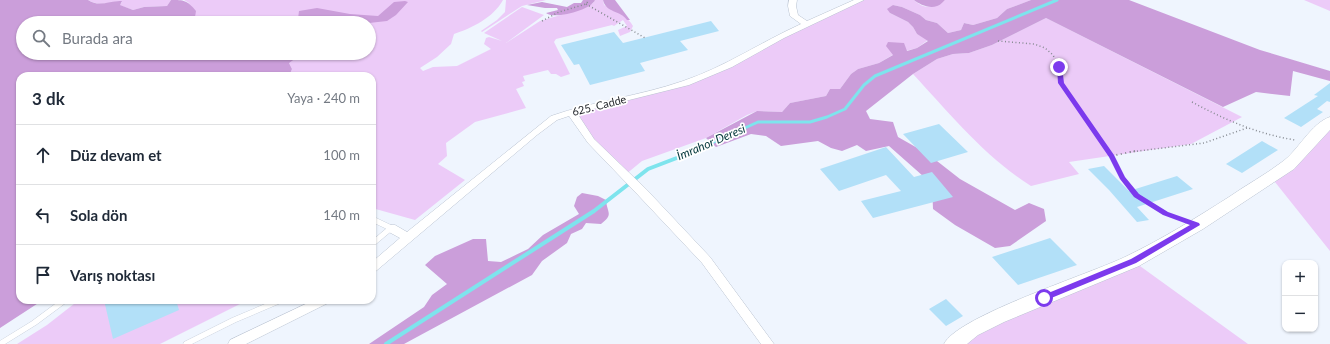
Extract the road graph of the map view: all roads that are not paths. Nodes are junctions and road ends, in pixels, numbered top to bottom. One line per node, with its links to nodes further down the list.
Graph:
1 (793, 0): 3 (street)
2 (860, 0): 3 (street, 625. Cadde)
3 (806, 24): 4 (street, 625. Cadde)
4 (571, 112): 8 (street, 625. Cadde); 17 (street)
5 (1330, 122): 18 (street)
6 (376, 221): 7 (lane)
7 (391, 228): 8 (street); 9 (lane)
8 (408, 238): 10 (street, 625. Cadde)
9 (376, 241)
10 (376, 265)
11 (60, 304): 14 (lane)
12 (272, 304): 15 (lane)
13 (317, 304): 16 (street)
14 (0, 344)
15 (186, 344)
16 (234, 344)
17 (768, 344)
18 (953, 344)

